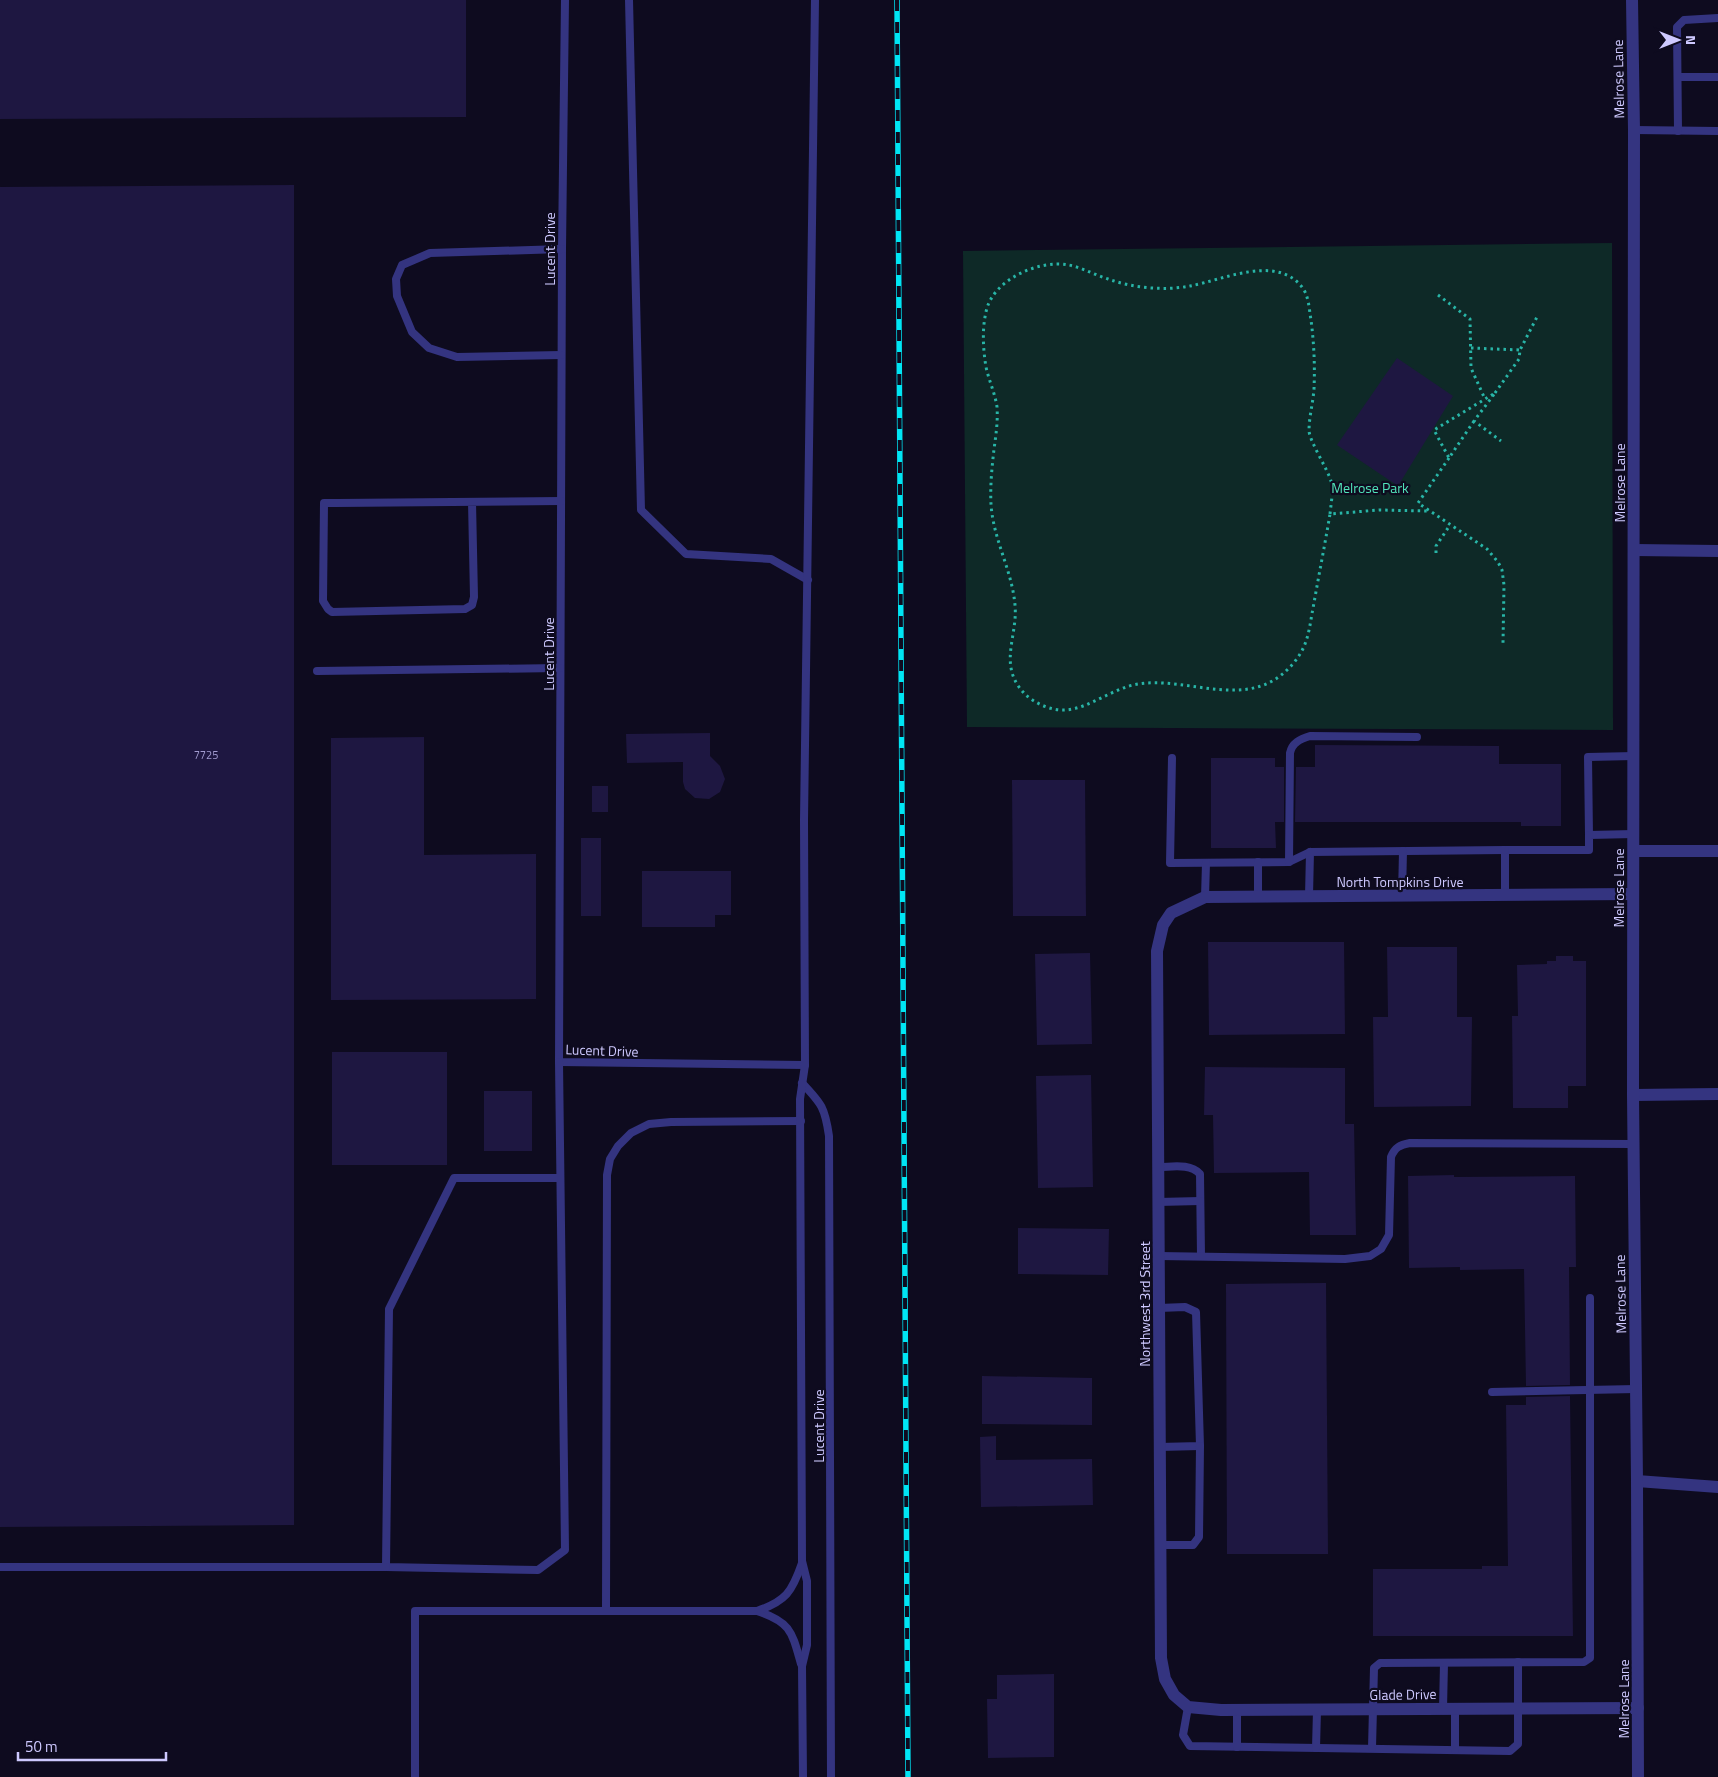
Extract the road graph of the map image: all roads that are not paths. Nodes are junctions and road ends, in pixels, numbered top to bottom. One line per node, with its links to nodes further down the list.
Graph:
1 (565, 0): 11 (lane, Lucent Drive)
2 (629, 0): 17 (lane)
3 (816, 0): 17 (lane)
4 (1632, 0): 8 (street, Melrose Lane)
5 (1718, 18): 6 (lane)
6 (1678, 77): 7 (lane); 9 (lane)
7 (1718, 77)
8 (1634, 130): 9 (lane); 15 (street, Melrose Lane)
9 (1678, 131): 10 (lane)
10 (1718, 131)
11 (562, 249): 12 (lane, Lucent Drive); 12 (lane)
12 (561, 354): 13 (lane, Lucent Drive)
13 (561, 500): 14 (lane); 18 (lane, Lucent Drive)
14 (472, 502): 14 (lane)
15 (1634, 550): 16 (street); 21 (street, Melrose Lane)
16 (1718, 551)
17 (808, 580): 41 (lane)
18 (560, 668): 19 (lane); 40 (lane, Lucent Drive)
19 (317, 671)
20 (1417, 736): 31 (lane)
21 (1634, 756): 23 (lane); 24 (street, Melrose Lane)
22 (1172, 758): 32 (lane)
23 (1589, 834): 24 (lane); 25 (lane)
24 (1634, 834): 27 (street, Melrose Lane)
25 (1505, 850): 26 (lane); 34 (lane)
26 (1403, 851): 29 (lane); 36 (lane)
27 (1634, 851): 28 (street); 33 (street, Melrose Lane)
28 (1718, 851)
29 (1310, 852): 31 (lane); 35 (lane)
30 (1258, 862): 31 (lane); 32 (lane); 38 (lane)
31 (1289, 862)
32 (1206, 863): 37 (lane)
33 (1633, 894): 34 (street, North Tompkins Drive); 44 (street, Melrose Lane)
34 (1505, 895): 36 (street, North Tompkins Drive)
35 (1309, 896): 36 (street, North Tompkins Drive); 38 (street, North Tompkins Drive)
36 (1402, 896)
37 (1205, 897): 38 (street, North Tompkins Drive); 39 (street, North Tompkins Drive)
38 (1258, 897)
39 (1171, 913): 47 (street, Northwest 3rd Street)
40 (559, 1062): 41 (lane, Lucent Drive); 48 (lane)
41 (805, 1065): 42 (lane)
42 (802, 1083): 45 (lane); 84 (lane, Lucent Drive)
43 (1718, 1094): 44 (street)
44 (1633, 1095): 46 (street, Melrose Lane)
45 (801, 1121): 63 (lane); 66 (lane)
46 (1633, 1144): 52 (lane); 55 (street, Melrose Lane)
47 (1159, 1167): 49 (lane); 50 (street, Northwest 3rd Street)
48 (560, 1178): 65 (lane); 65 (lane)
49 (1200, 1201): 50 (lane); 52 (lane)
50 (1158, 1202): 51 (street, Northwest 3rd Street)
51 (1159, 1256): 52 (lane); 54 (street, Northwest 3rd Street)
52 (1200, 1256)
53 (1590, 1298): 56 (lane)
54 (1159, 1308): 58 (lane); 59 (street, Northwest 3rd Street)
55 (1636, 1389): 56 (lane); 60 (street, Melrose Lane)
56 (1590, 1390): 57 (lane); 69 (lane)
57 (1492, 1392)
58 (1200, 1446): 59 (lane); 62 (lane)
59 (1159, 1447): 62 (street, Northwest 3rd Street)
60 (1637, 1481): 61 (street); 72 (street, Melrose Lane)
61 (1718, 1487)
62 (1160, 1545): 71 (street, Northwest 3rd Street)
63 (802, 1561): 67 (lane); 70 (lane)
64 (0, 1567): 65 (lane)
65 (386, 1567)
66 (606, 1611): 67 (lane); 82 (lane)
67 (757, 1611): 70 (lane)
68 (1444, 1662): 69 (lane); 73 (lane); 77 (lane)
69 (1518, 1662): 74 (lane)
70 (802, 1666): 83 (lane)
71 (1188, 1707): 75 (street, Glade Drive); 78 (lane)
72 (1638, 1708): 74 (street, Glade Drive); 85 (street, Melrose Lane)
73 (1449, 1709): 74 (street, Glade Drive); 77 (street, Glade Drive); 81 (lane)
74 (1518, 1709): 81 (lane)
75 (1237, 1710): 76 (street, Glade Drive); 78 (lane)
76 (1317, 1710): 77 (street, Glade Drive); 79 (lane)
77 (1374, 1710): 80 (lane)
78 (1236, 1747): 79 (lane)
79 (1316, 1748): 80 (lane)
80 (1372, 1748): 81 (lane)
81 (1455, 1750)
82 (415, 1777)
83 (803, 1777)
84 (832, 1777)
85 (1638, 1777)

